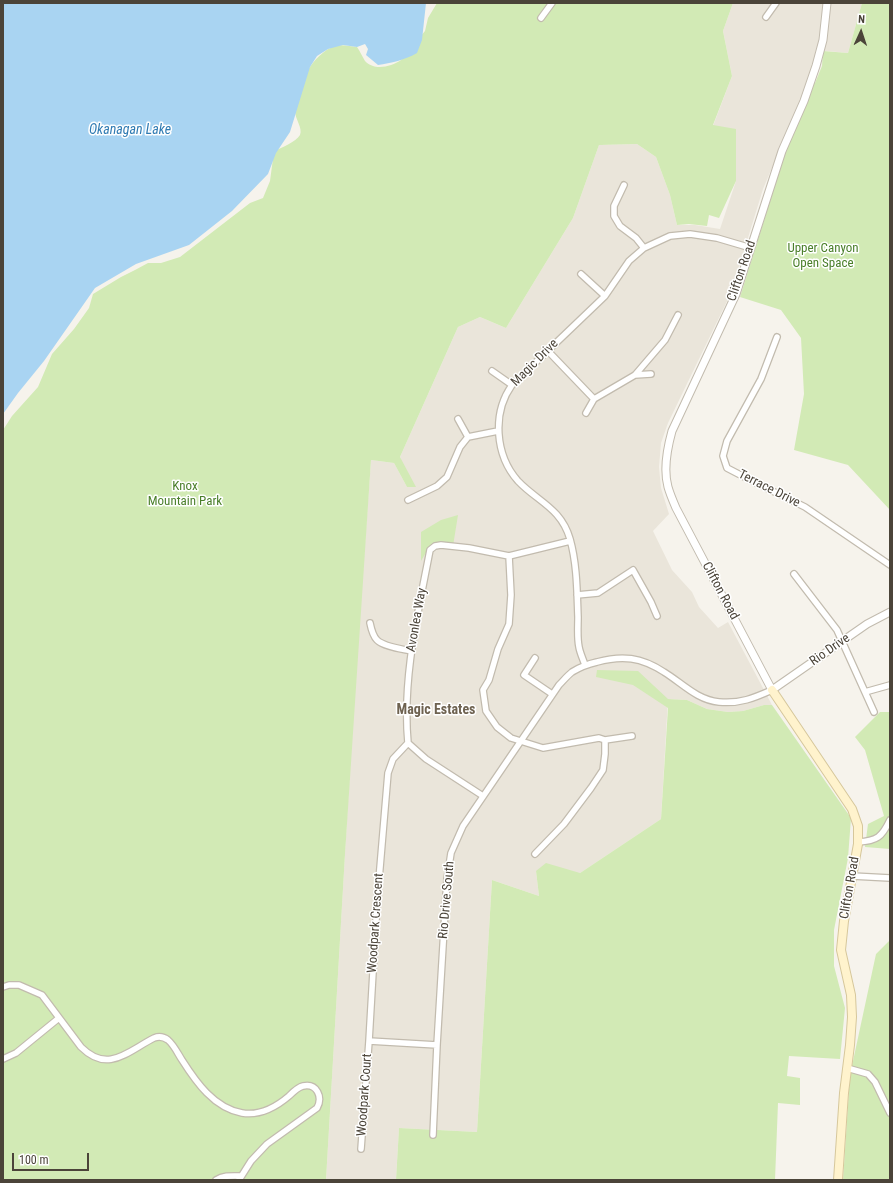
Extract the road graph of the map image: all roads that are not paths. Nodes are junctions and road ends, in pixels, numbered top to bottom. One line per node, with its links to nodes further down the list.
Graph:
1 (552, 3): 5 (street)
2 (776, 3): 4 (street)
3 (827, 3): 8 (street, Clifton Road)
4 (766, 17)
5 (541, 18)
6 (624, 185): 7 (street)
7 (644, 248): 8 (street, Magic Drive); 10 (street, Magic Drive)
8 (751, 248): 37 (street, Clifton Road)
9 (581, 274): 10 (street)
10 (605, 296): 13 (street, Magic Drive)
11 (678, 315): 15 (street)
12 (777, 337): 26 (street, Terrace Drive)
13 (547, 350): 17 (street, Magic Drive); 18 (street)
14 (492, 371): 17 (street)
15 (635, 374): 16 (street); 18 (street)
16 (651, 374)
17 (512, 385): 21 (street, Magic Drive)
18 (594, 399): 19 (street)
19 (586, 413)
20 (458, 419): 22 (street)
21 (498, 431): 22 (street); 24 (street, Magic Drive)
22 (468, 437): 23 (street)
23 (408, 500)
24 (570, 541): 25 (street, Avonlea Way); 28 (street, Magic Drive)
25 (509, 556): 33 (street, Avonlea Way); 43 (street)
26 (890, 565)
27 (794, 574): 32 (street)
28 (577, 595): 30 (street); 35 (street, Magic Drive)
29 (890, 612): 32 (street, Rio Drive)
30 (657, 616)
31 (370, 622): 33 (street)
32 (843, 641): 37 (street, Rio Drive); 38 (street)
33 (411, 651): 44 (street, Avonlea Way)
34 (535, 658): 39 (street)
35 (585, 665): 37 (street, Rio Drive South); 39 (street, Rio Drive South)
36 (890, 685): 38 (street)
37 (772, 690): 47 (main road, Clifton Road)
38 (865, 692): 40 (street)
39 (552, 694): 43 (street, Rio Drive South)
40 (874, 712)
41 (632, 736): 42 (street)
42 (605, 740): 43 (street); 48 (street)
43 (520, 741): 45 (street, Rio Drive South)
44 (408, 743): 45 (street); 53 (street, Woodpark Crescent)
45 (482, 796): 54 (street, Rio Drive South)
46 (890, 820): 47 (street)
47 (858, 842): 49 (main road, Clifton Road)
48 (536, 854)
49 (852, 876): 50 (street); 56 (main road, Clifton Road)
50 (890, 878)
51 (3, 987): 52 (street)
52 (59, 1018): 55 (street); 60 (street)
53 (369, 1041): 54 (street); 59 (street, Woodpark Court)
54 (437, 1045): 58 (street, Rio Drive South)
55 (3, 1060)
56 (847, 1068): 57 (street); 62 (main road, Clifton Road)
57 (890, 1113)
58 (433, 1135)
59 (361, 1149)
60 (240, 1178): 61 (street)
61 (216, 1180)
62 (838, 1180)

